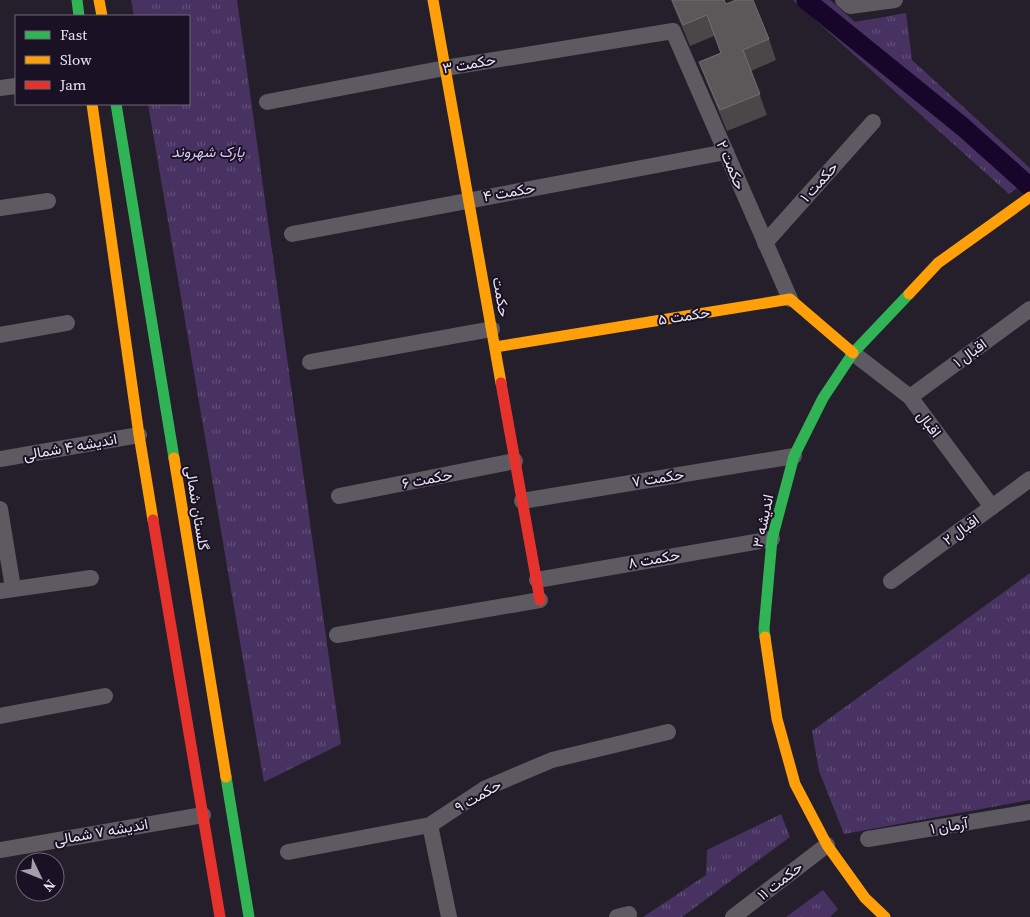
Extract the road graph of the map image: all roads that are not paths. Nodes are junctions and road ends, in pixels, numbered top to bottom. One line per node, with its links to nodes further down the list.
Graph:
1 (77, 0): 6 (street)
2 (99, 0): 7 (street)
3 (433, 0): 9 (street, حکمت)
4 (843, 0): 5 (street)
5 (895, 0)
6 (79, 15)
7 (102, 15)
8 (673, 31): 9 (street, حکمت ۳); 16 (street, حکمت ۲)
9 (446, 68): 12 (street, حکمت ۳); 18 (street, حکمت)
10 (15, 86): 11 (street)
11 (0, 88)
12 (266, 102)
13 (92, 105): 32 (street, گلستان شمالی)
14 (116, 105): 51 (street, گلستان شمالی)
15 (873, 122): 22 (street, حکمت ۱)
16 (726, 152): 18 (street, حکمت ۴); 22 (street, حکمت ۲)
17 (1030, 197): 29 (street, اندیشه ۳)
18 (469, 200): 21 (street, حکمت ۴); 26 (street, حکمت)
19 (48, 201): 20 (street)
20 (0, 208)
21 (292, 234)
22 (766, 243): 23 (street, حکمت ۲)
23 (790, 299): 28 (street, حکمت ۵); 29 (street)
24 (1030, 309): 31 (street, اقبال ۱)
25 (67, 323): 27 (street)
26 (492, 330): 28 (street, حکمت); 30 (street)
27 (0, 335)
28 (495, 348): 35 (street, حکمت)
29 (853, 353): 31 (street, اقبال); 33 (street, اندیشه ۳)
30 (310, 362)
31 (910, 397): 39 (street, اقبال)
32 (139, 435): 34 (street, اندیشه ۴ شمالی); 51 (street, گلستان شمالی)
33 (794, 456): 38 (street, حکمت ۷); 41 (street, اندیشه ۳)
34 (0, 459)
35 (516, 461): 37 (street, حکمت ۶); 38 (street, حکمت)
36 (1030, 479): 39 (street, اقبال ۲)
37 (339, 496)
38 (522, 501): 43 (street, حکمت)
39 (992, 507): 44 (street, اقبال ۲)
40 (0, 509): 45 (street)
41 (772, 539): 43 (street, حکمت ۸); 55 (street, اندیشه ۳)
42 (91, 578): 45 (street)
43 (536, 580): 46 (street, حکمت)
44 (892, 581)
45 (7, 589)
46 (540, 600): 47 (street)
47 (337, 635)
48 (105, 696): 49 (street)
49 (0, 716)
50 (668, 732): 53 (street, حکمت ۹)
51 (217, 812): 56 (street, اندیشه ۷ شمالی); 58 (street, گلستان شمالی); 59 (street, گلستان شمالی)
52 (1030, 812): 54 (street, آرمان ۱)
53 (430, 825): 57 (street, حکمت ۹); 60 (street)
54 (868, 839)
55 (827, 845): 61 (street, حکمت ۱۱); 62 (street, اندیشه ۳)
56 (0, 850)
57 (288, 852)
58 (220, 917)
59 (249, 917)
60 (449, 917)
61 (733, 917)
62 (884, 917)

